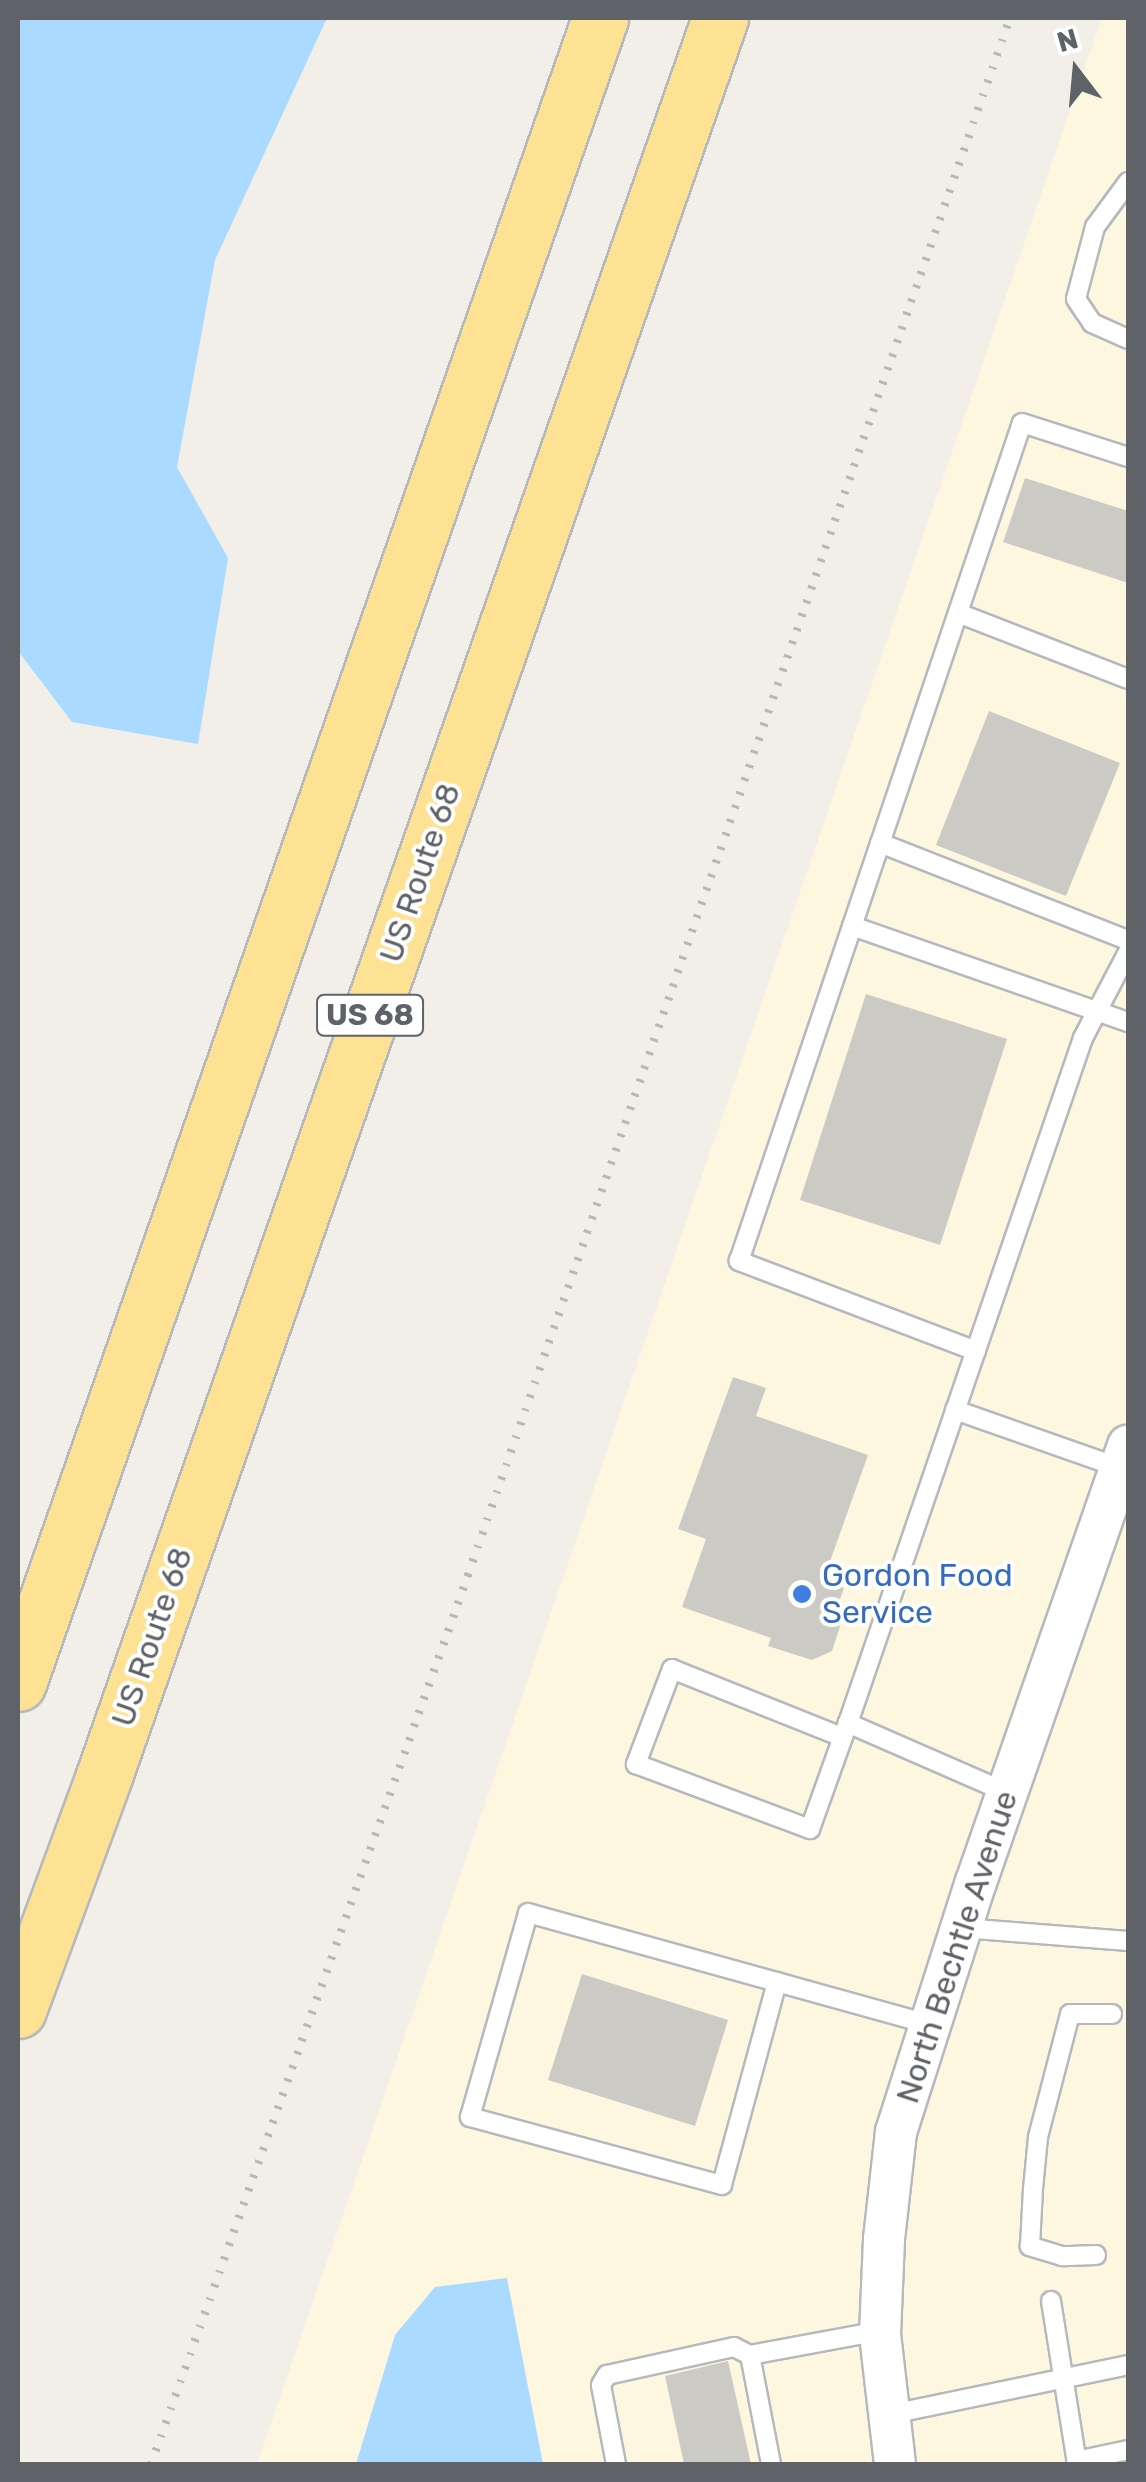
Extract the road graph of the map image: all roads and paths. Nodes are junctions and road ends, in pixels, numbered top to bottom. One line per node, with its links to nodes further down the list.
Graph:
1 (600, 18): 17 (highway)
2 (720, 18): 23 (highway, US Route 68 / US 68)
3 (1128, 182): 4 (lane)
4 (1128, 340)
5 (1128, 457): 6 (lane)
6 (958, 613): 7 (lane); 8 (lane)
7 (1128, 680)
8 (880, 843): 9 (lane); 10 (lane)
9 (852, 926): 12 (lane); 14 (lane)
10 (1128, 940)
11 (1128, 952): 12 (lane)
12 (1097, 1012): 13 (lane); 14 (lane)
13 (1128, 1022)
14 (976, 1351): 15 (lane)
15 (955, 1410): 16 (lane); 18 (lane)
16 (1125, 1457): 19 (street, North Bechtle Avenue)
17 (18, 1683)
18 (845, 1730): 18 (lane); 19 (lane)
19 (1008, 1793): 20 (street, North Bechtle Avenue)
20 (962, 1928): 21 (lane); 25 (street, North Bechtle Avenue)
21 (1128, 1941)
22 (777, 1982): 22 (lane); 25 (lane)
23 (18, 2010)
24 (1112, 2014): 26 (lane)
25 (929, 2024): 28 (street, North Bechtle Avenue)
26 (1096, 2254)
27 (1051, 2301): 31 (lane)
28 (880, 2331): 29 (lane); 32 (street, North Bechtle Avenue)
29 (750, 2355): 35 (lane); 36 (lane)
30 (1128, 2365): 31 (lane)
31 (1060, 2379): 32 (lane); 34 (lane)
32 (887, 2416): 37 (street, North Bechtle Avenue)
33 (1128, 2450): 34 (lane)
34 (1077, 2463)
35 (616, 2464)
36 (772, 2464)
37 (895, 2464)

